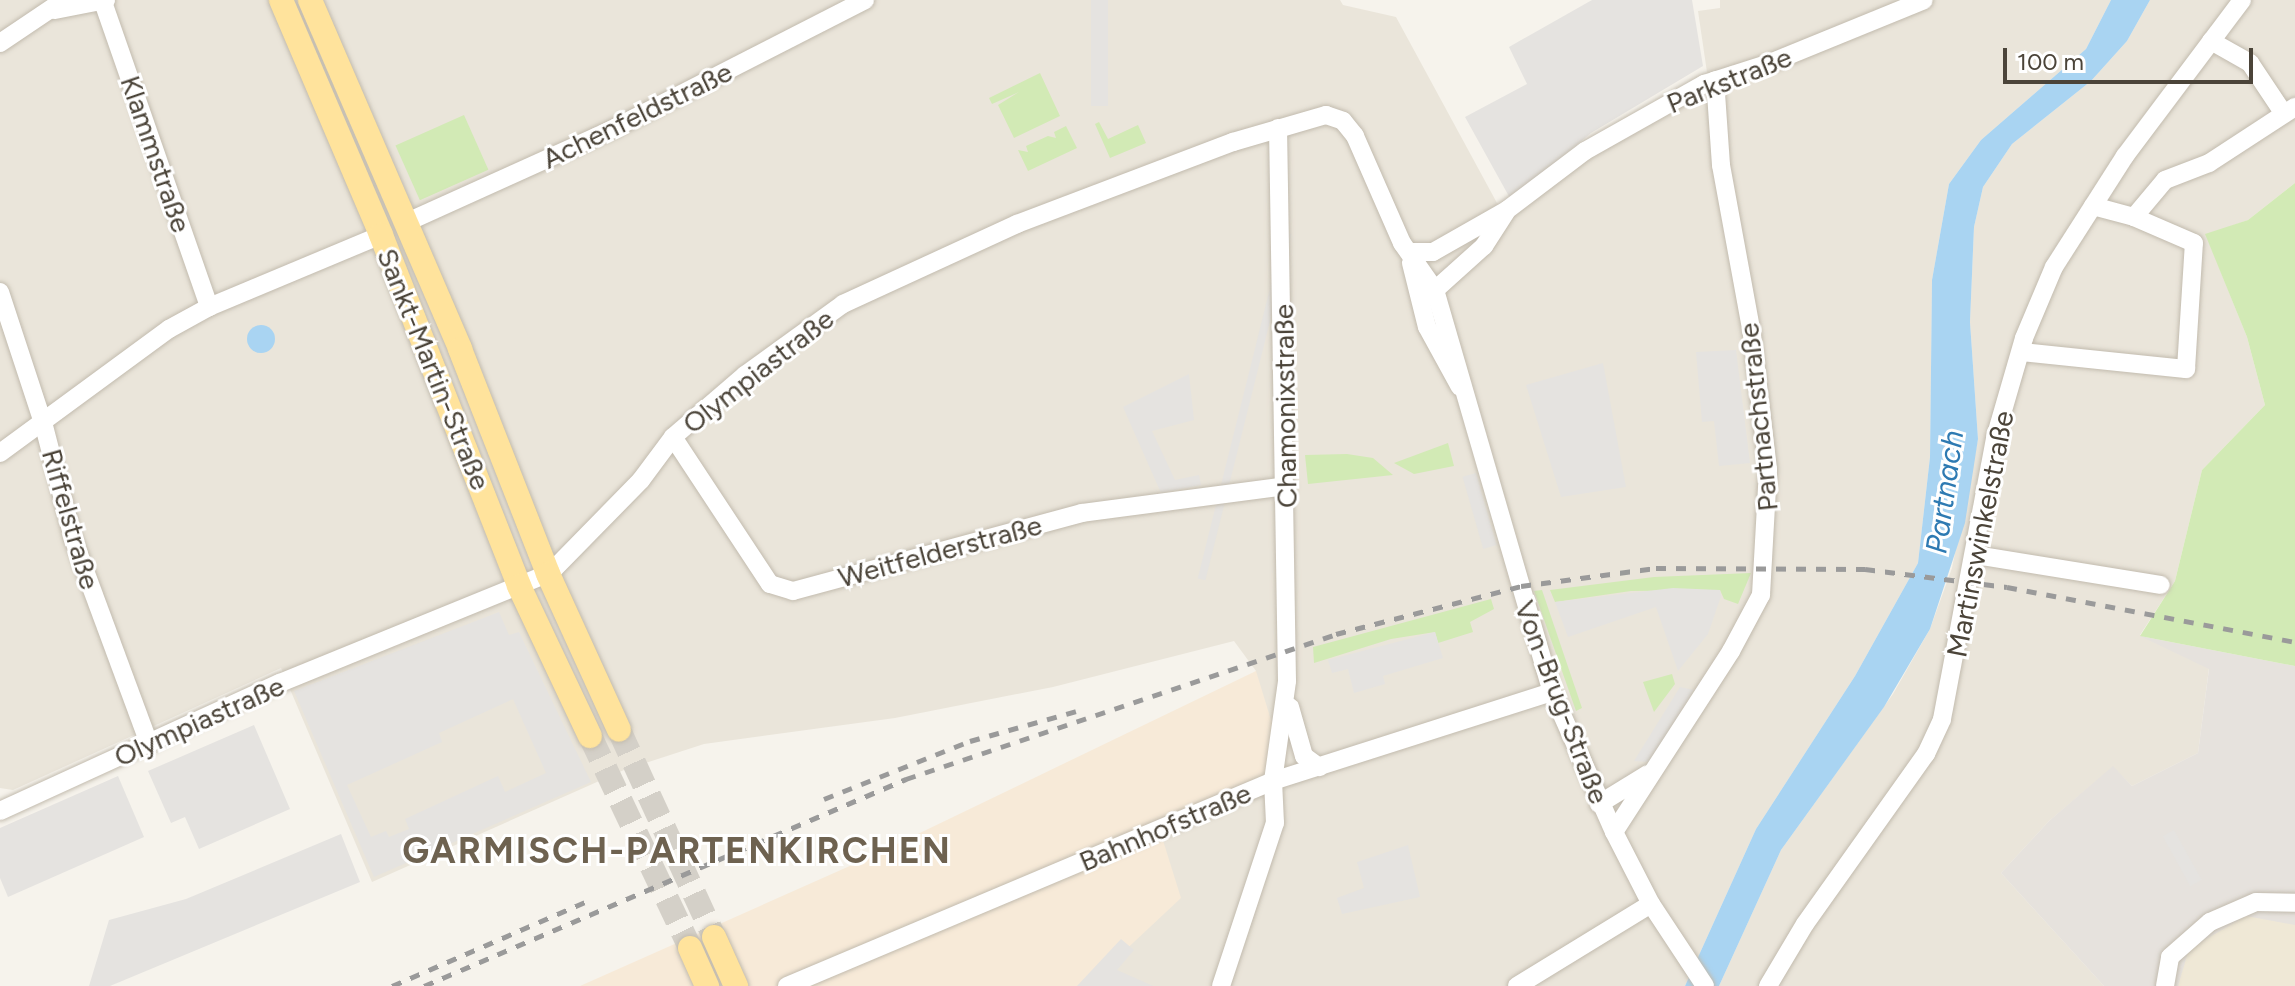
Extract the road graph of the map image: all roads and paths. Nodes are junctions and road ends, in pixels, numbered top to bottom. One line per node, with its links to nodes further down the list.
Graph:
1 (281, 0): 17 (main road, Sankt-Martin-Straße)
2 (310, 0): 16 (main road, Sankt-Martin-Straße)
3 (865, 0): 16 (street, Achenfeldstraße)
4 (1924, 0): 10 (street, Parkstraße)
5 (2242, 0): 8 (street, Martinswinkelstraße)
6 (104, 1): 7 (street, Klammstraße); 21 (street, Klammstraße)
7 (56, 3): 9 (street, Klammstraße)
8 (2211, 41): 11 (street); 13 (street, Martinswinkelstraße)
9 (0, 43)
10 (1715, 80): 14 (street, Parkstraße); 38 (street, Partnachstraße)
11 (2290, 110): 15 (street)
12 (1278, 128): 18 (street, Olympiastraße); 25 (street, Olympiastraße); 27 (street, Chamonixstraße)
13 (2093, 206): 15 (street); 22 (street, Martinswinkelstraße)
14 (1507, 210): 18 (street, Parkstraße); 19 (street, Parkstraße)
15 (2134, 217): 22 (street)
16 (405, 223): 29 (main road, Sankt-Martin-Straße)
17 (381, 235): 21 (street); 31 (main road, Sankt-Martin-Straße)
18 (1409, 252): 19 (street, Von-Brug-Straße); 23 (street, Von-Brug-Straße)
19 (1438, 287): 23 (street, Von-Brug-Straße)
20 (0, 292): 24 (street, Riffelstraße)
21 (209, 307): 24 (street)
22 (2021, 352): 28 (street, Martinswinkelstraße)
23 (1465, 397): 33 (street, Von-Brug-Straße)
24 (44, 426): 26 (street); 36 (street, Riffelstraße)
25 (673, 437): 27 (street, Weitfelderstraße); 29 (street, Olympiastraße)
26 (0, 453)
27 (1286, 486): 32 (street, Chamonixstraße)
28 (1976, 555): 30 (street); 53 (street, Martinswinkelstraße)
29 (548, 574): 31 (street, Olympiastraße); 34 (main road, Sankt-Martin-Straße)
30 (2161, 585)
31 (519, 586): 35 (main road, Sankt-Martin-Straße); 36 (street, Olympiastraße)
32 (1287, 684): 37 (street, Chamonixstraße); 39 (street, Chamonixstraße)
33 (1552, 692): 37 (street, Bahnhofstraße); 40 (street, Von-Brug-Straße)
34 (619, 730)
35 (590, 736)
36 (149, 744): 41 (street, Olympiastraße)
37 (1319, 767): 39 (street, Bahnhofstraße)
38 (1651, 772): 40 (street, Partnachstraße); 42 (street, Partnachstraße)
39 (1273, 781): 49 (street, Bahnhofstraße); 50 (street, Chamonixstraße)
40 (1599, 804): 42 (street, Von-Brug-Straße)
41 (0, 811)
42 (1614, 832): 44 (street, Von-Brug-Straße)
43 (2295, 903): 54 (street)
44 (1651, 904): 51 (street); 52 (street, Von-Brug-Straße)
45 (714, 937): 48 (main road)
46 (690, 948): 47 (main road)
47 (707, 986)
48 (736, 986)
49 (787, 986)
50 (1221, 986)
51 (1517, 986)
52 (1705, 986)
53 (1768, 986)
54 (2165, 986)

